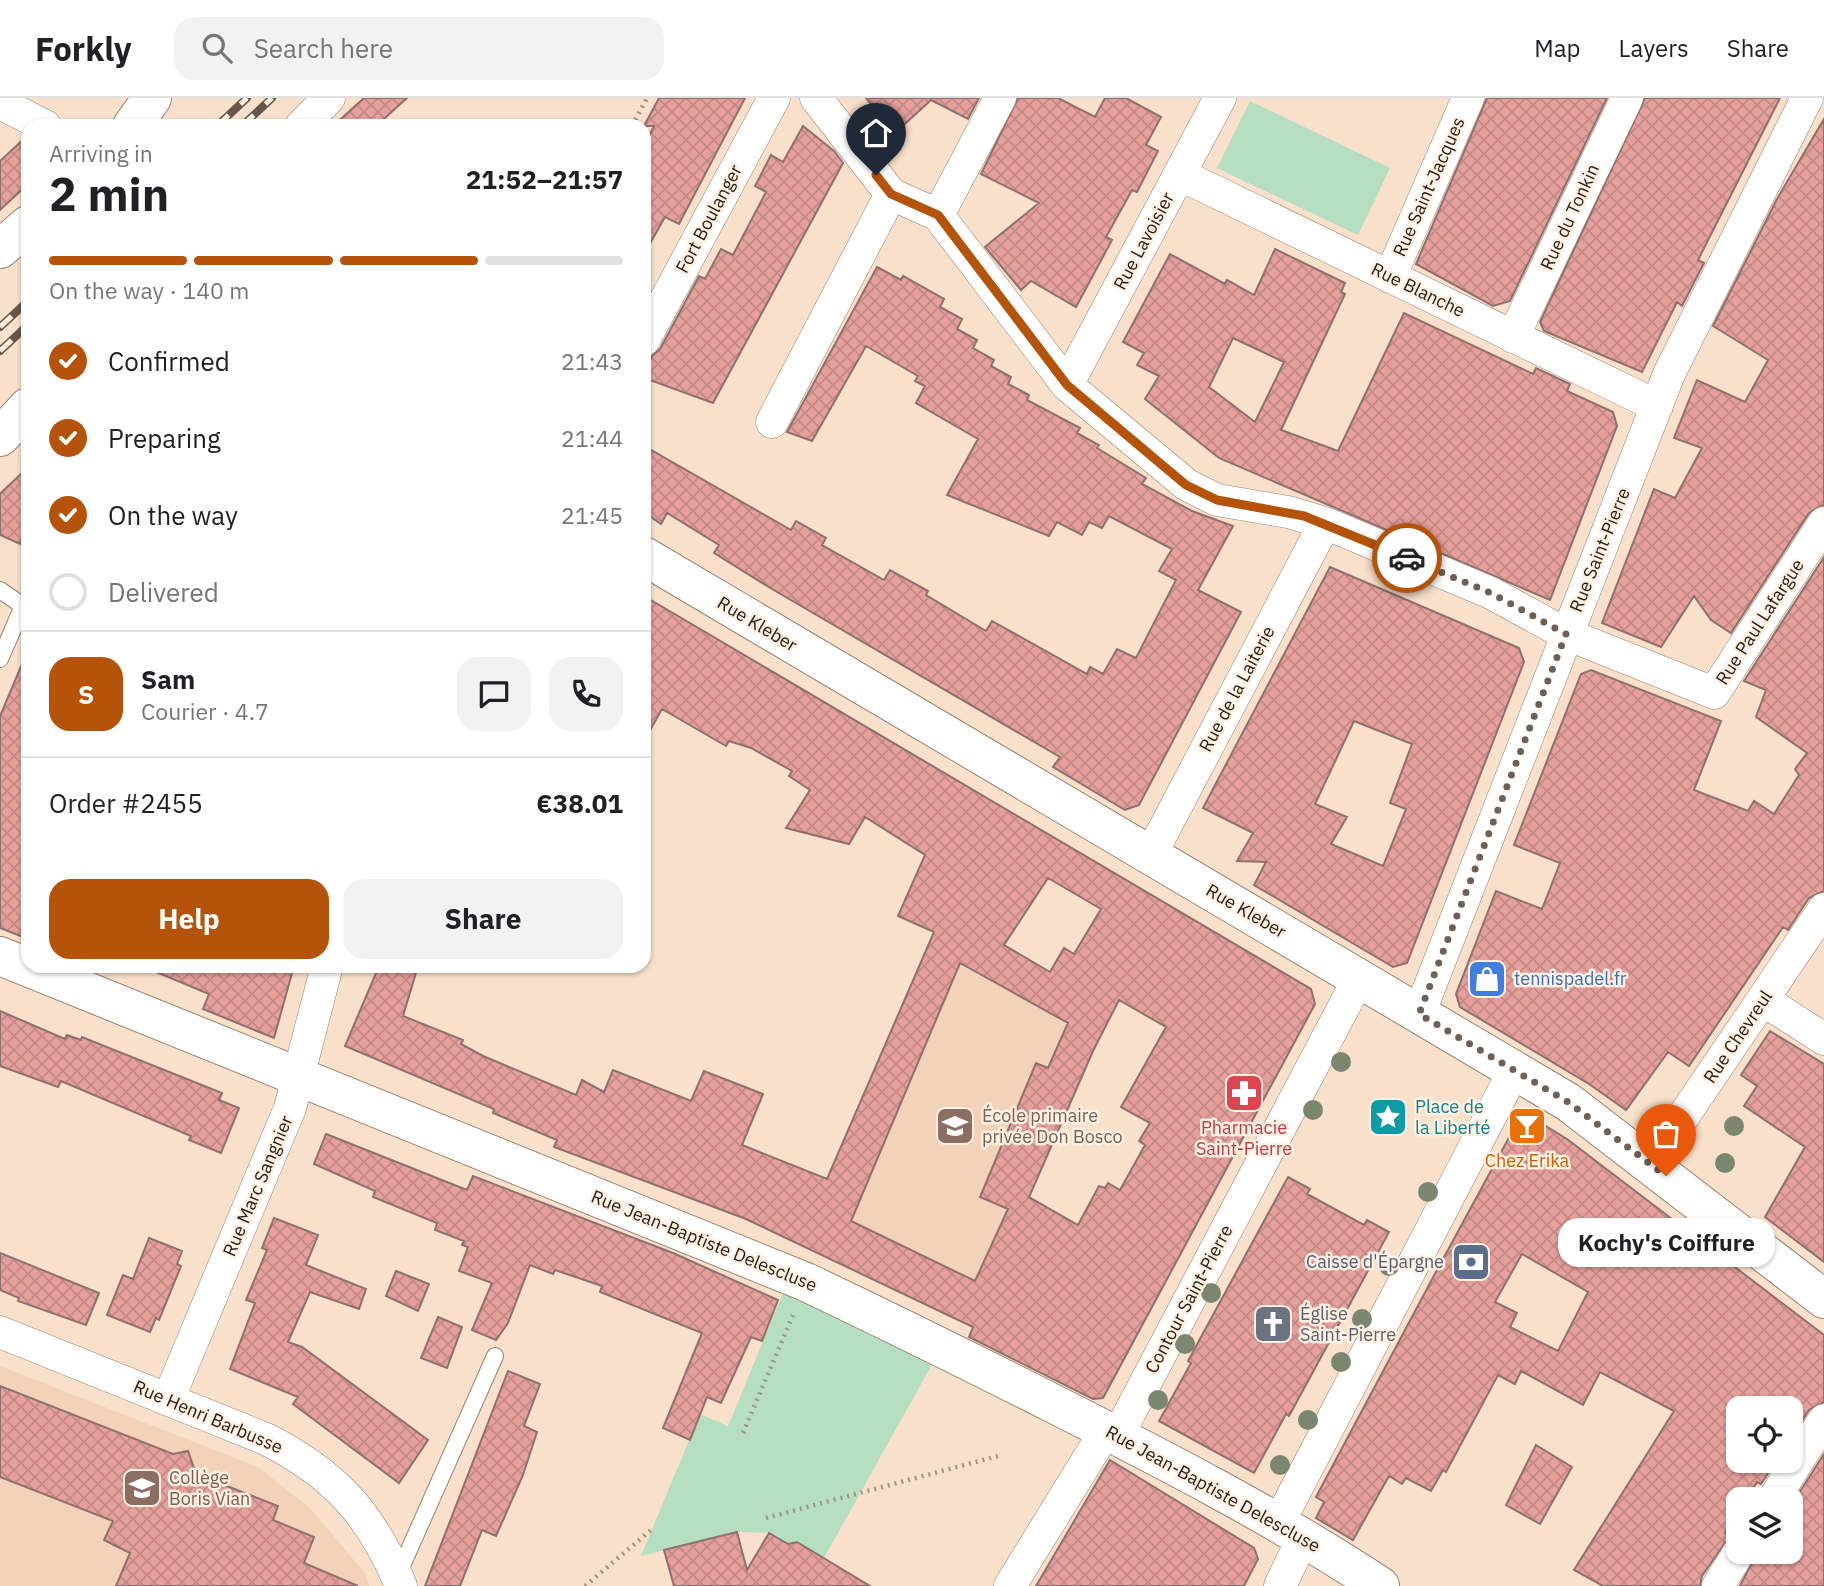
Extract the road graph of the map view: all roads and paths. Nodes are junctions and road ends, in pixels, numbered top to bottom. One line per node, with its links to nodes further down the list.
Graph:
1 (152, 98): 13 (street)
2 (330, 98): 14 (street)
3 (647, 98): 15 (path)
4 (774, 98): 22 (street, Fort Boulanger)
5 (816, 98): 17 (street)
6 (1000, 98): 18 (street)
7 (1220, 98): 16 (street, Rue Lavoisier)
8 (1468, 98): 21 (street, Rue Saint-Jacques)
9 (1627, 98): 23 (street, Rue du Tonkin)
10 (1807, 98): 25 (street, Rue Saint-Pierre)
11 (0, 103): 12 (street)
12 (31, 119)
13 (137, 119)
14 (308, 119)
15 (636, 119)
16 (1180, 174): 21 (street, Rue Blanche); 24 (street, Rue Lavoisier)
17 (891, 194): 18 (street); 27 (street)
18 (938, 215): 24 (street)
19 (21, 231): 20 (street)
20 (0, 248)
21 (1390, 277): 23 (street, Rue Blanche)
22 (651, 327)
23 (1513, 337): 25 (street, Rue Blanche)
24 (1067, 385): 29 (street)
25 (1657, 405): 35 (street, Rue Saint-Pierre)
26 (21, 414): 28 (street)
27 (772, 422)
28 (0, 437)
29 (1325, 523): 35 (street); 37 (street, Rue de la Laiterie)
30 (1824, 523): 35 (street, Rue Paul Lafargue)
31 (651, 560): 37 (street, Rue Kleber)
32 (0, 590): 33 (lane)
33 (21, 605)
34 (21, 611): 36 (lane)
35 (1566, 634): 45 (street, Rue Saint-Pierre)
36 (0, 659)
37 (1150, 856): 43 (street, Rue Kleber)
38 (1824, 909): 44 (street, Rue Chevreul)
39 (0, 956): 40 (street, Rue Jean-Baptiste Delescluse)
40 (21, 964)
41 (42, 973): 48 (street, Rue Jean-Baptiste Delescluse)
42 (325, 973): 48 (street, Rue Marc Sangnier)
43 (1359, 978): 45 (street, Rue Kleber); 57 (street, Contour Saint-Pierre)
44 (1763, 1000): 46 (street); 49 (street, Rue Chevreul)
45 (1419, 1014): 47 (street, Rue Kleber)
46 (1824, 1039)
47 (1514, 1071): 49 (street, Rue Kleber); 61 (street)
48 (299, 1076): 50 (street, Rue Jean-Baptiste Delescluse); 54 (street, Rue Marc Sangnier)
49 (1651, 1164): 51 (street, Rue Kleber)
50 (806, 1283): 56 (path); 57 (street, Rue Jean-Baptiste Delescluse)
51 (1824, 1299)
52 (0, 1332): 54 (street, Rue Henri Barbusse)
53 (495, 1356): 64 (lane)
54 (168, 1400): 64 (street, Rue Henri Barbusse)
55 (1824, 1420): 59 (street)
56 (743, 1433)
57 (1112, 1433): 61 (street, Rue Jean-Baptiste Delescluse); 66 (street, Contour Saint-Pierre)
58 (999, 1456): 60 (path)
59 (1781, 1487)
60 (766, 1518)
61 (1291, 1529): 67 (street); 68 (street, Rue Jean-Baptiste Delescluse)
62 (651, 1530): 65 (path)
63 (1732, 1564): 69 (street)
64 (399, 1581)
65 (585, 1586)
66 (1010, 1586)
67 (1280, 1586)
68 (1380, 1586)
69 (1718, 1586)

